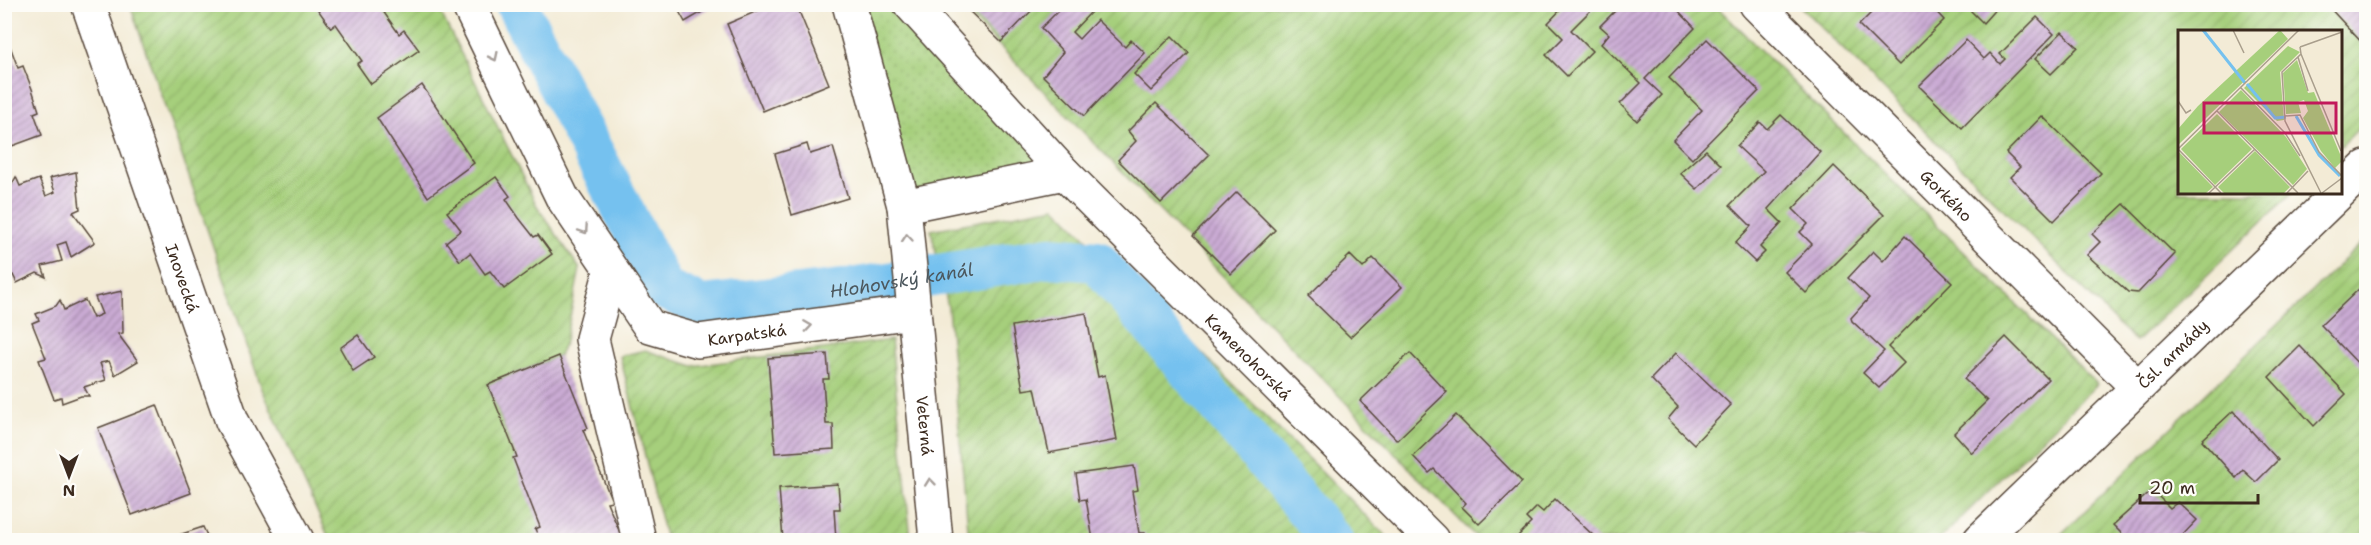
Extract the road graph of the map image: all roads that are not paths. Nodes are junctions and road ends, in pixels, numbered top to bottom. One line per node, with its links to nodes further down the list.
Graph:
1 (88, 4): 14 (street, Inovecká)
2 (468, 4): 11 (street, Karpatská, one-way to 11)
3 (849, 4): 10 (street)
4 (910, 4): 7 (street, Kamenohorská)
5 (1756, 4): 13 (street, Gorkého)
6 (2367, 166): 8 (street, Čsl. armády)
7 (1064, 173): 10 (street); 17 (street, Kamenohorská)
8 (2341, 191)
9 (2338, 194): 13 (street, Čsl. armády)
10 (904, 206): 12 (street, one-way to 10)
11 (611, 270): 12 (street, Karpatská, one-way to 12); 15 (street)
12 (914, 312): 16 (street, Veterná, one-way to 12)
13 (2136, 387): 18 (street, Čsl. armády)
14 (297, 540)
15 (639, 540)
16 (936, 540)
17 (1432, 540)
18 (1980, 540)

